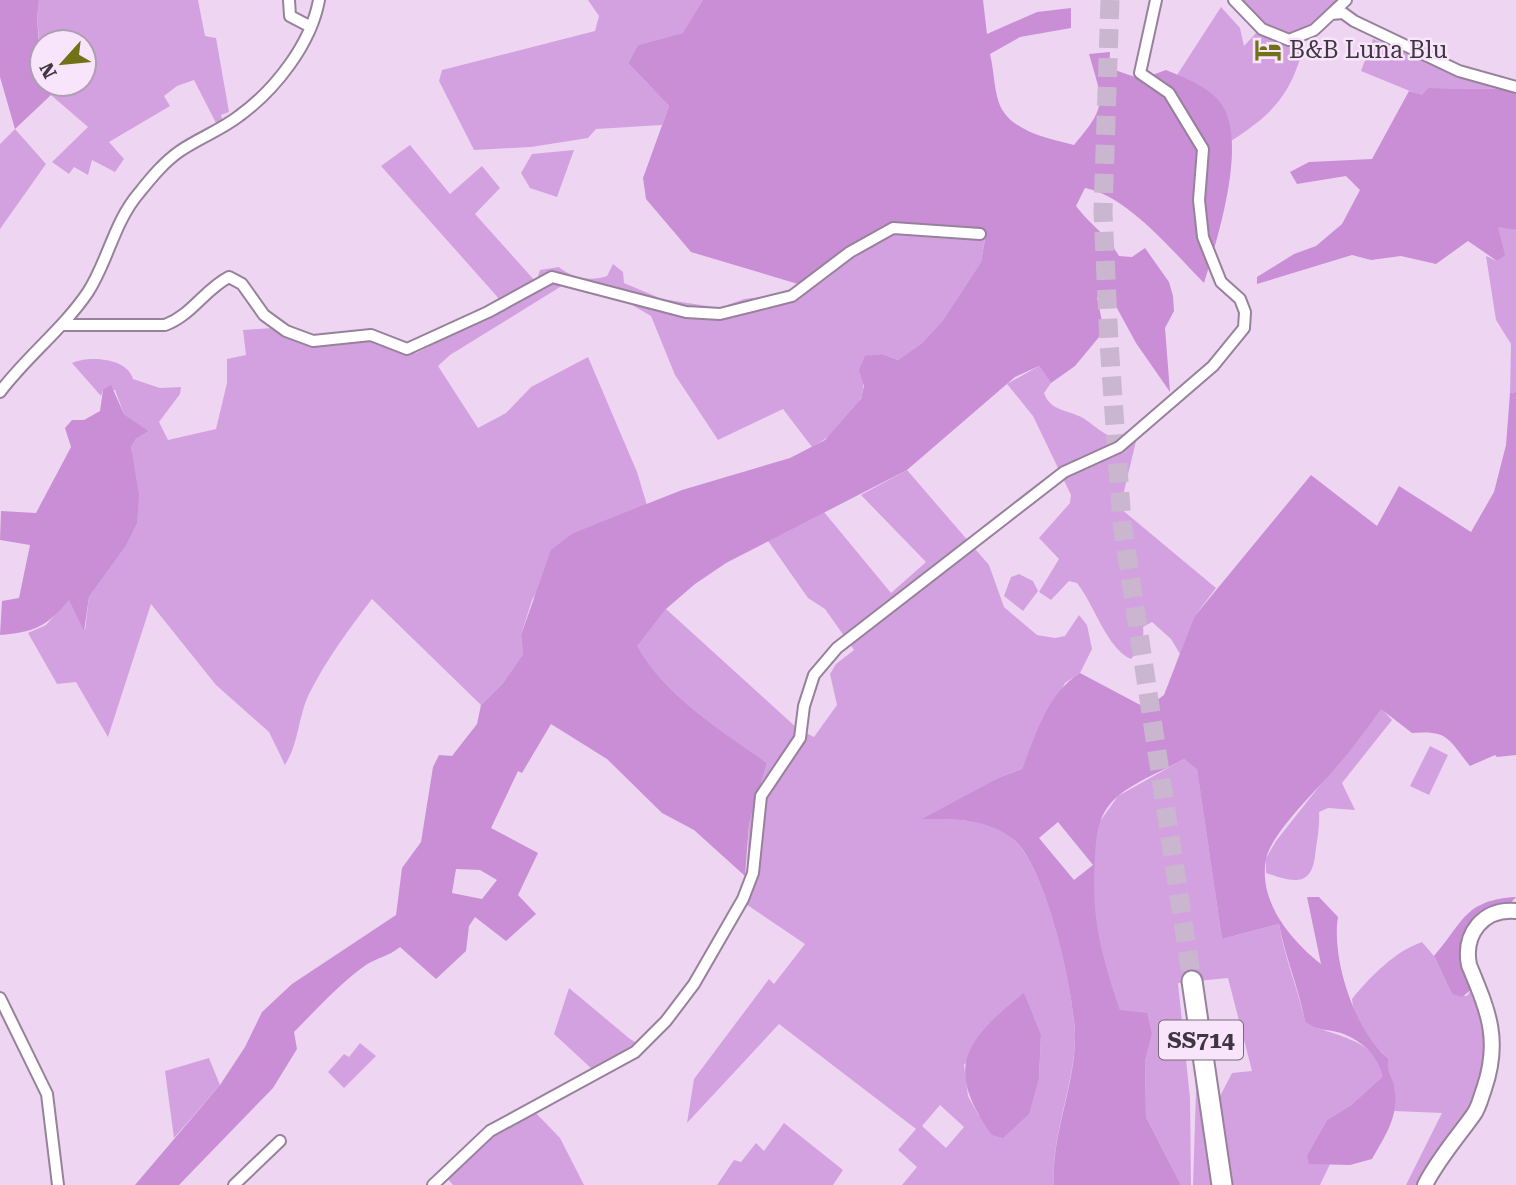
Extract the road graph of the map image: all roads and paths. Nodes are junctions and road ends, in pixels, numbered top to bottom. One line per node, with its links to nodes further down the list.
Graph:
1 (289, 0): 7 (street)
2 (319, 0): 7 (street)
3 (1156, 0): 18 (street)
4 (1234, 0): 6 (street)
5 (1346, 0): 6 (street)
6 (1331, 14): 8 (street)
7 (311, 27): 10 (street)
8 (1516, 87)
9 (980, 234): 10 (street)
10 (64, 324): 11 (street)
11 (0, 392)
12 (1516, 911): 20 (street)
13 (1192, 981): 19 (highway, SS714)
14 (0, 998): 16 (street)
15 (280, 1141): 17 (street)
16 (58, 1185)
17 (234, 1185)
18 (433, 1185)
19 (1222, 1185)
20 (1425, 1185)

